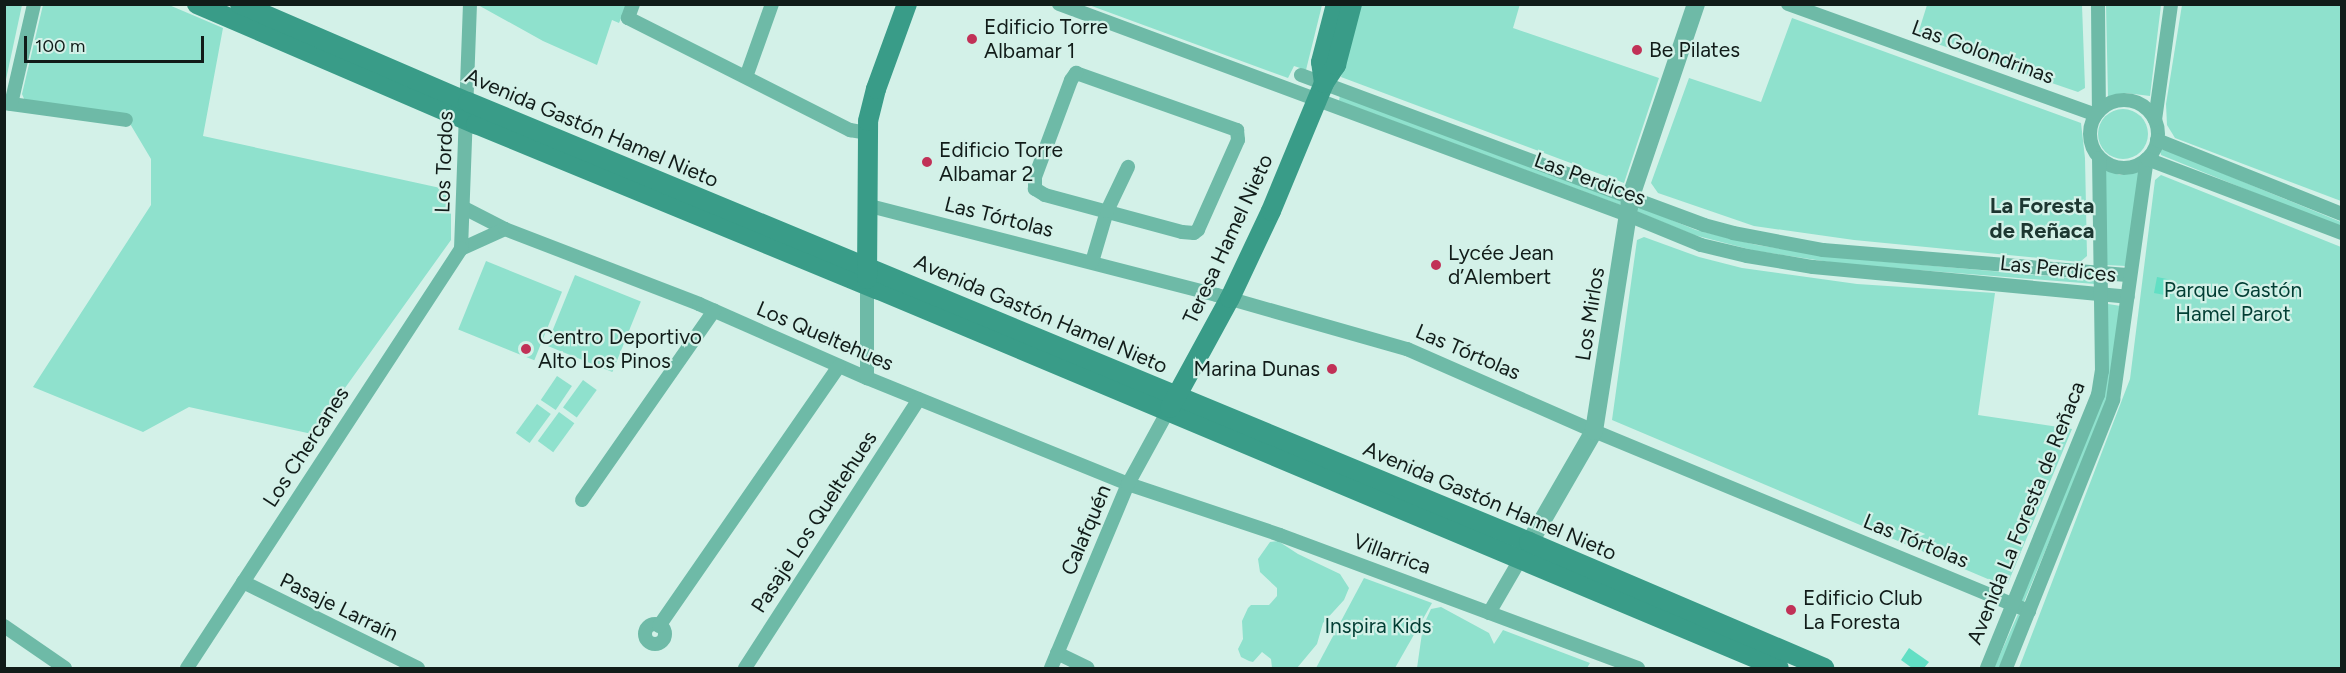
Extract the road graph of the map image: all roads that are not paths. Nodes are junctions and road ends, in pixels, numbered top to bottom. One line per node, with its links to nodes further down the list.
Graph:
1 (34, 4): 18 (street)
2 (197, 4): 19 (main road, Avenida Gastón Hamel Nieto)
3 (240, 4): 19 (main road, Avenida Gastón Hamel Nieto)
4 (470, 4): 19 (street, Los Tordos)
5 (633, 4): 16 (street)
6 (772, 4): 16 (street)
7 (907, 4): 23 (main road)
8 (1059, 4): 17 (street, Las Perdices)
9 (1336, 4): 17 (main road, Teresa Hamel Nieto)
10 (1352, 4): 17 (main road, Teresa Hamel Nieto)
11 (1696, 4): 28 (street, Los Mirlos)
12 (1788, 4): 20 (street, Las Golondrinas)
13 (2098, 4): 20 (street, Avenida La Foresta de Reñaca)
14 (2171, 4): 22 (street)
15 (1301, 75): 17 (street, Las Perdices)
16 (746, 77): 23 (street)
17 (1321, 92): 28 (street, Las Perdices); 33 (street, Las Perdices); 43 (main road, Teresa Hamel Nieto)
18 (8, 103): 21 (street)
19 (468, 111): 30 (street, Los Tordos); 40 (main road, Avenida Gastón Hamel Nieto)
20 (2097, 113): 22 (street); 25 (street, Avenida La Foresta de Reñaca)
21 (126, 120)
22 (2154, 120): 24 (street)
23 (867, 133): 29 (main road)
24 (2157, 140): 26 (street, Avenida La Foresta de Reñaca); 32 (street)
25 (2099, 158): 26 (street); 38 (street, Avenida La Foresta de Reñaca)
26 (2147, 159): 35 (street); 39 (street, Avenida La Foresta de Reñaca)
27 (1128, 167): 31 (street)
28 (1631, 196): 33 (street, Los Mirlos); 38 (street, Las Perdices)
29 (867, 205): 37 (street, Las Tórtolas); 40 (main road)
30 (464, 207): 34 (street, Los Queltehues); 36 (street, Los Tordos)
31 (1107, 212): 31 (street); 37 (street)
32 (2342, 214)
33 (1628, 215): 41 (street, Las Perdices); 49 (street, Los Mirlos)
34 (505, 229): 36 (street); 44 (street, Los Queltehues)
35 (2342, 233)
36 (461, 249): 53 (street, Los Chercanes)
37 (1092, 262): 43 (street, Las Tórtolas)
38 (2102, 273): 39 (street, Las Perdices); 41 (street, Avenida La Foresta de Reñaca)
39 (2130, 275): 42 (street, Avenida La Foresta de Reñaca)
40 (867, 276): 46 (street); 48 (main road, Avenida Gastón Hamel Nieto)
41 (2102, 294): 42 (street, Las Perdices); 54 (street, Avenida La Foresta de Reñaca)
42 (2128, 297): 55 (street, Avenida La Foresta de Reñaca)
43 (1230, 298): 48 (main road, Teresa Hamel Nieto); 49 (street, Las Tórtolas)
44 (714, 311): 45 (street, Los Queltehues); 51 (street)
45 (839, 366): 46 (street, Los Queltehues); 58 (street)
46 (867, 378): 47 (street, Los Queltehues)
47 (919, 399): 50 (street, Los Queltehues); 63 (street, Pasaje Los Queltehues)
48 (1172, 404): 50 (street, Calafquén); 52 (main road, Avenida Gastón Hamel Nieto)
49 (1594, 430): 52 (street, Los Mirlos); 54 (street, Las Tórtolas)
50 (1128, 484): 56 (street, Villarrica); 59 (street, Calafquén)
51 (582, 500)
52 (1525, 550): 56 (street, Los Mirlos); 67 (main road, Avenida Gastón Hamel Nieto); 68 (main road, Avenida Gastón Hamel Nieto)
53 (243, 582): 61 (street, Los Chercanes); 62 (street, Pasaje Larraín)
54 (2012, 603): 55 (street, Las Tórtolas); 69 (street, Avenida La Foresta de Reñaca)
55 (2029, 610): 70 (street, Avenida La Foresta de Reñaca)
56 (1489, 613): 66 (street, Villarrica)
57 (4, 626): 60 (street)
58 (660, 626)
59 (1057, 653): 64 (street, Calafquén); 65 (street)
60 (65, 669)
61 (187, 669)
62 (418, 669)
63 (745, 669)
64 (1051, 669)
65 (1088, 669)
66 (1638, 669)
67 (1779, 669)
68 (1824, 669)
69 (1987, 669)
70 (2006, 669)

